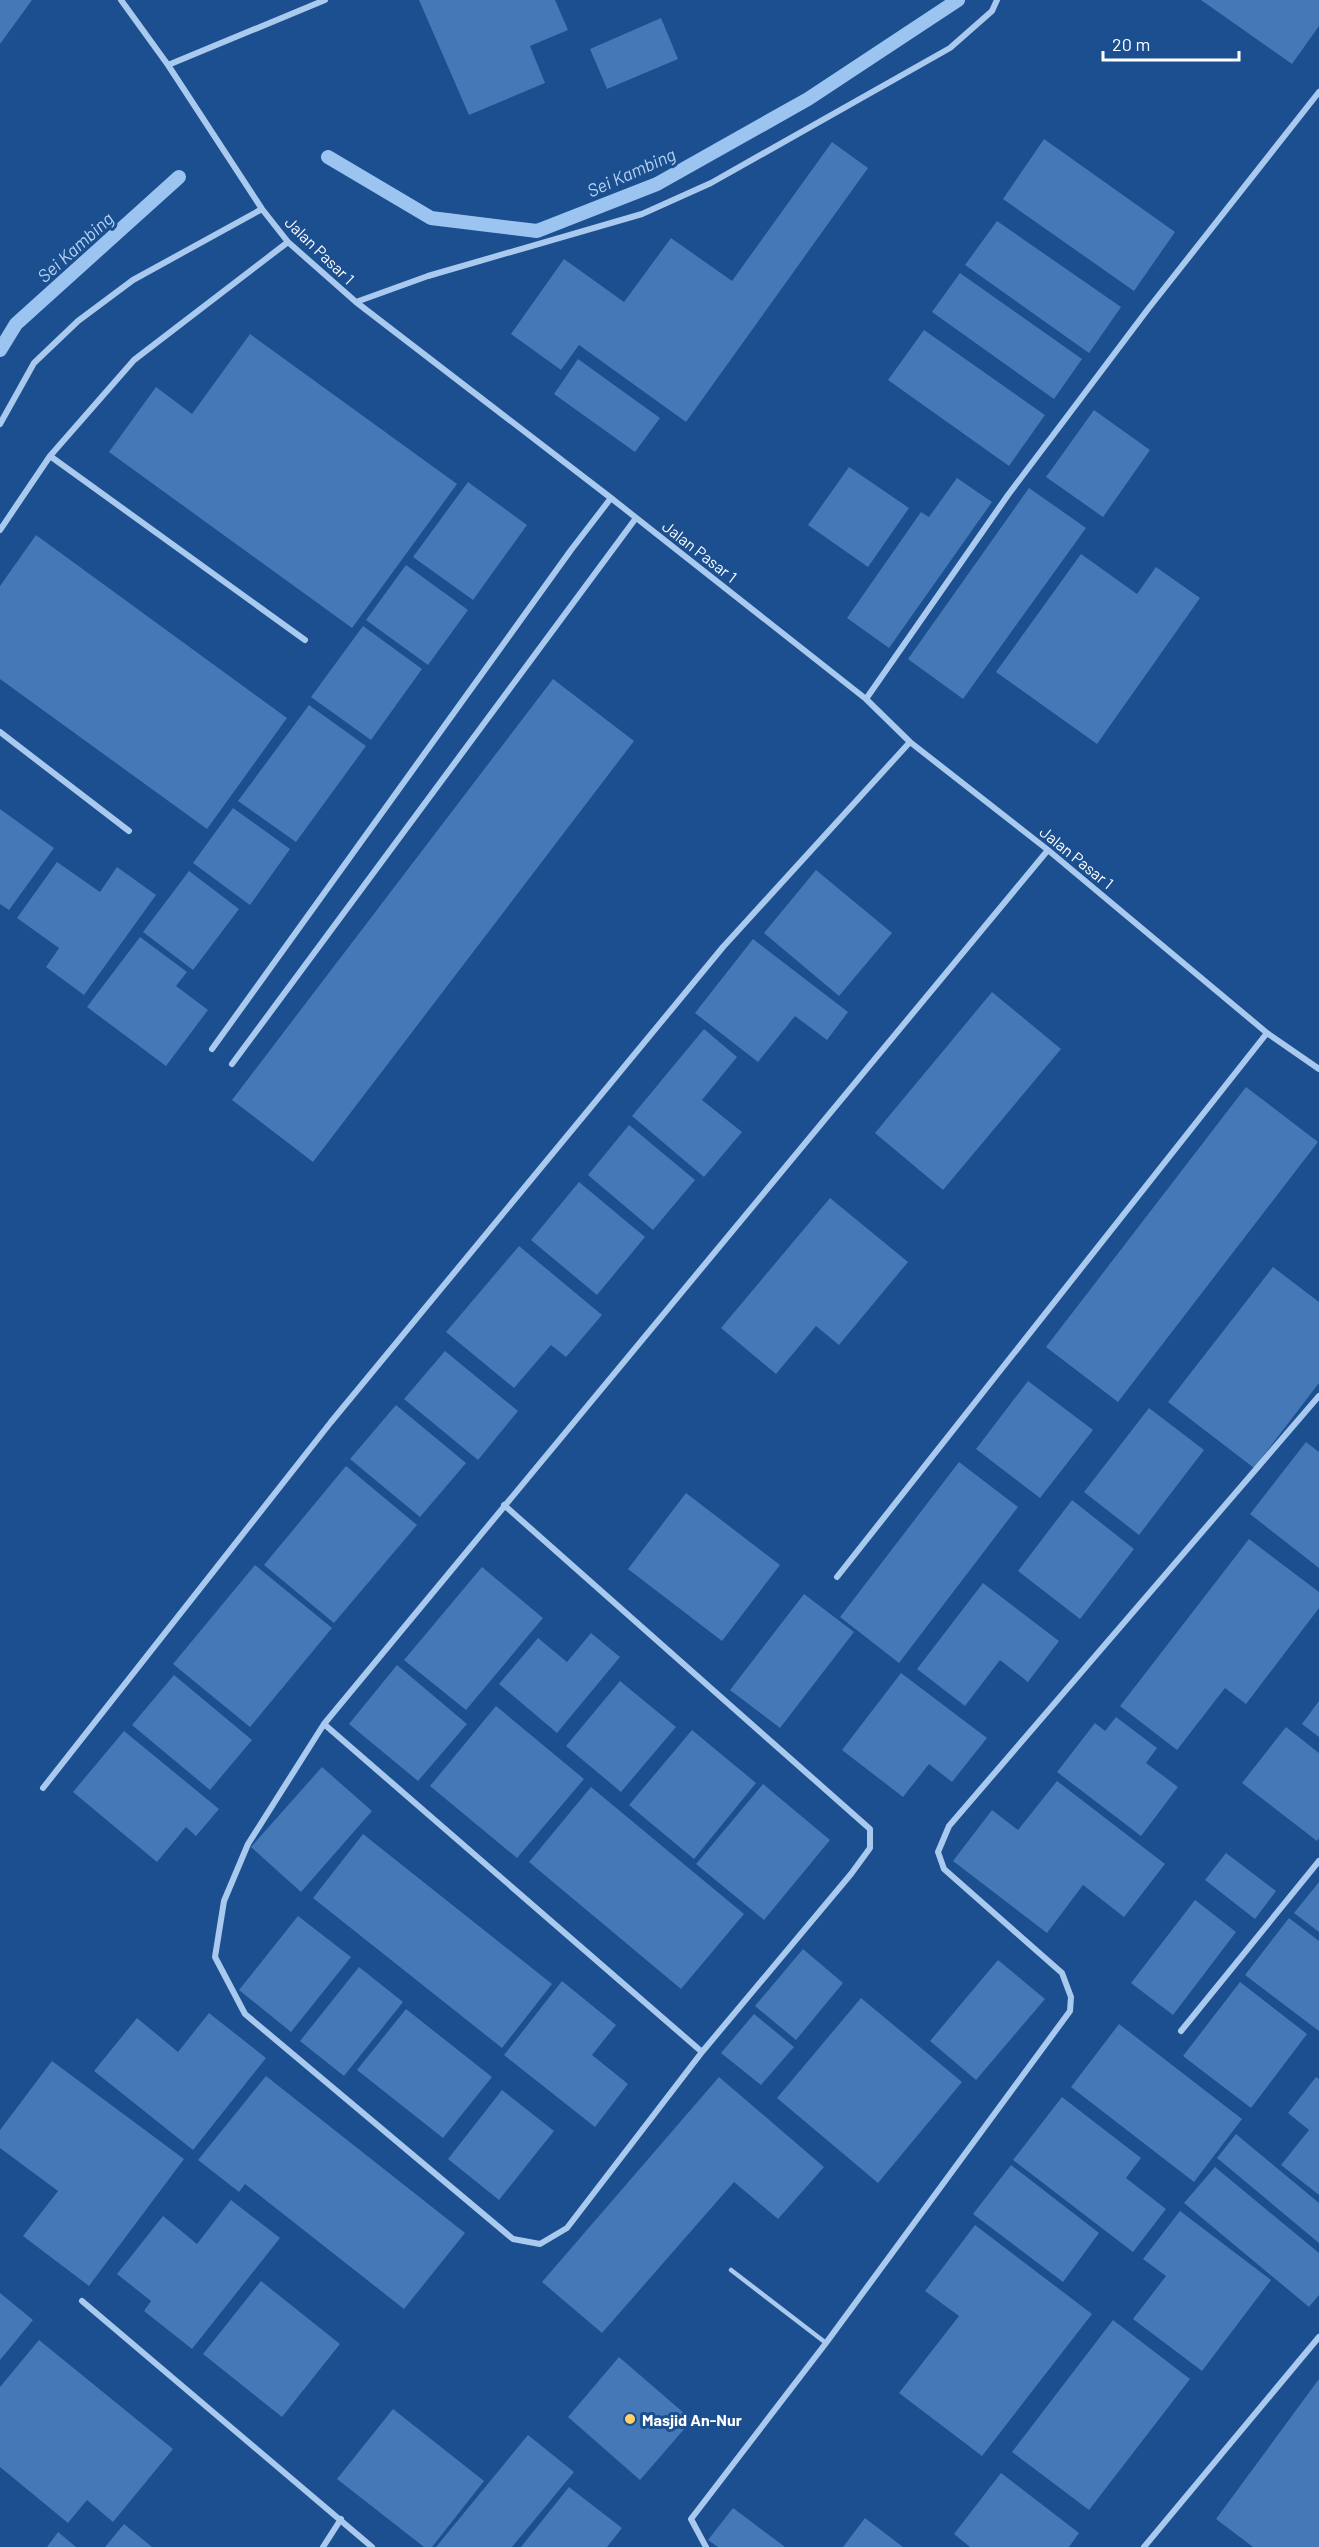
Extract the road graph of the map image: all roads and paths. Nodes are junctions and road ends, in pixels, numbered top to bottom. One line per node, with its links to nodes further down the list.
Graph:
1 (122, 0): 4 (street, Jalan Pasar 1)
2 (325, 0): 4 (street)
3 (997, 0): 8 (street)
4 (168, 65): 6 (street, Jalan Pasar 1)
5 (1319, 92): 15 (street)
6 (262, 209): 7 (street, Jalan Pasar 1); 9 (street)
7 (288, 242): 8 (street, Jalan Pasar 1); 10 (street)
8 (356, 302): 11 (street, Jalan Pasar 1)
9 (0, 424)
10 (50, 456): 13 (street); 14 (street)
11 (611, 498): 12 (street, Jalan Pasar 1); 21 (street)
12 (636, 518): 15 (street, Jalan Pasar 1); 22 (street)
13 (0, 530)
14 (305, 640)
15 (866, 699): 17 (street, Jalan Pasar 1)
16 (0, 732): 18 (street)
17 (910, 742): 19 (street, Jalan Pasar 1); 28 (street)
18 (129, 831)
19 (1048, 850): 20 (street, Jalan Pasar 1); 25 (street)
20 (1267, 1033): 23 (street, Jalan Pasar 1); 26 (street)
21 (212, 1049)
22 (232, 1064)
23 (1319, 1070)
24 (1319, 1396): 35 (street)
25 (504, 1505): 27 (street); 31 (street)
26 (837, 1576)
27 (324, 1724): 31 (street); 31 (street)
28 (44, 1788)
29 (1319, 1861): 30 (street)
30 (1181, 2031)
31 (702, 2052)
32 (731, 2270): 35 (lane)
33 (82, 2301): 36 (street)
34 (1319, 2337): 40 (street)
35 (826, 2343): 39 (street)
36 (341, 2519): 37 (street); 38 (street)
37 (323, 2547)
38 (372, 2547)
39 (706, 2547)
40 (1144, 2547)

